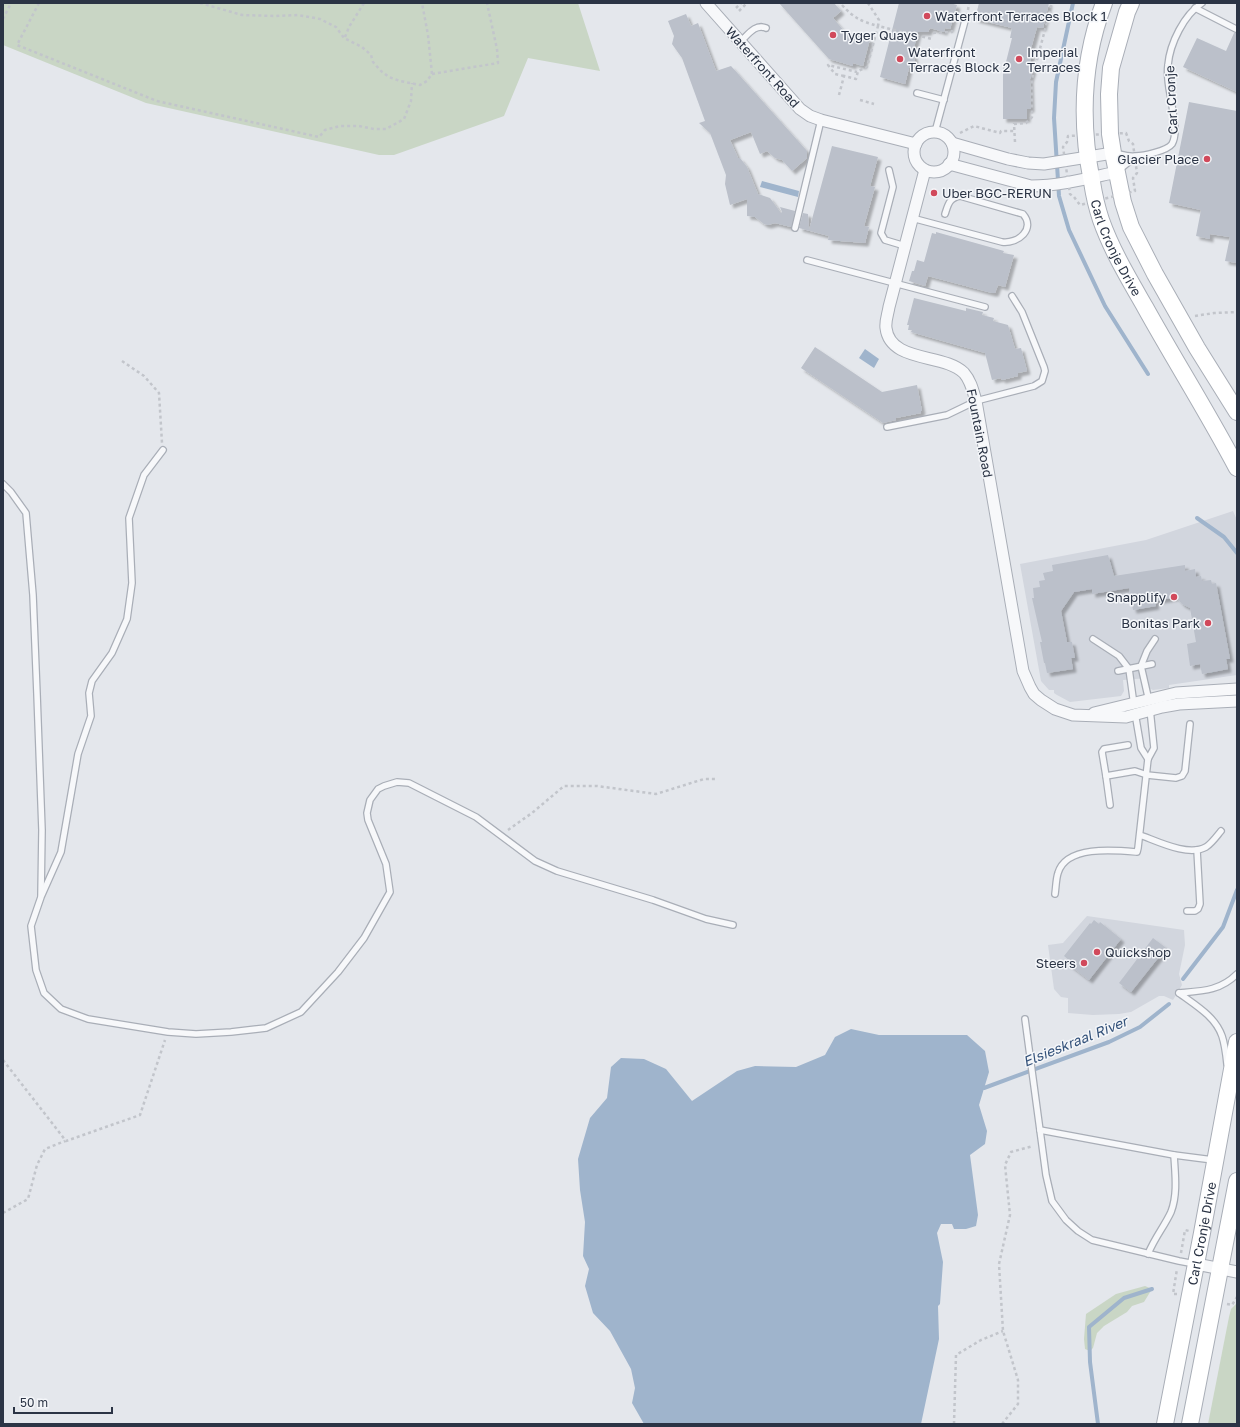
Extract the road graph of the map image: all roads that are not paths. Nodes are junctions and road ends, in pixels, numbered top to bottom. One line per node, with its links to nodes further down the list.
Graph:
1 (1104, 3): 18 (main road, Carl Cronje Drive)
2 (1131, 3): 16 (main road, Carl Cronje Drive)
3 (1202, 3): 5 (lane, Carl Cronje)
4 (705, 4): 9 (street, Waterfront Road)
5 (1195, 8): 8 (lane); 17 (lane, Carl Cronje)
6 (966, 17): 11 (lane)
7 (766, 28): 9 (lane)
8 (1236, 29)
9 (740, 42): 12 (street, Waterfront Road)
10 (917, 93): 11 (lane)
11 (944, 100): 13 (lane)
12 (821, 120): 15 (street, Waterfront Road); 26 (lane)
13 (935, 132): 14 (street); 15 (street)
14 (952, 143): 18 (street); 19 (street)
15 (916, 144): 21 (street)
16 (1113, 153): 17 (lane, Carl Cronje); 18 (street); 22 (main road, Carl Cronje Drive)
17 (1135, 156): 22 (lane, Carl Cronje)
18 (1087, 158): 23 (main road, Carl Cronje Drive)
19 (949, 164): 21 (street); 23 (street)
20 (889, 170): 27 (lane)
21 (925, 170): 25 (street, Fountain Road)
22 (1117, 172): 23 (street); 33 (main road, Carl Cronje Drive)
23 (1091, 178): 36 (main road, Carl Cronje Drive)
24 (945, 214): 25 (lane)
25 (912, 218): 27 (street, Fountain Road)
26 (795, 228)
27 (905, 246): 29 (street, Fountain Road)
28 (807, 260): 29 (lane)
29 (895, 284): 31 (lane); 32 (street, Fountain Road)
30 (1012, 296): 32 (lane)
31 (985, 307)
32 (976, 401): 34 (lane); 49 (street, Fountain Road)
33 (1237, 412)
34 (887, 427)
35 (163, 450): 60 (lane)
36 (1237, 468)
37 (3, 484): 60 (lane)
38 (1093, 639): 42 (lane)
39 (1155, 639): 41 (lane)
40 (1152, 664): 41 (lane)
41 (1141, 666): 42 (lane); 47 (lane)
42 (1129, 670): 43 (lane); 46 (lane)
43 (1118, 671)
44 (1237, 689): 47 (street, Fountain Road)
45 (1237, 701): 47 (street, Fountain Road)
46 (1133, 702): 47 (street, Fountain Road); 48 (lane); 49 (street, Fountain Road)
47 (1149, 705): 48 (street, Fountain Road); 52 (lane)
48 (1136, 715): 49 (street, Fountain Road); 52 (lane)
49 (1082, 716)
50 (1190, 724): 53 (lane)
51 (1128, 745): 54 (lane)
52 (1148, 758): 53 (lane)
53 (1147, 775): 54 (lane); 57 (lane)
54 (1106, 776): 55 (lane)
55 (1110, 805)
56 (1221, 831): 58 (lane)
57 (1140, 835): 58 (lane); 59 (lane)
58 (1197, 850): 61 (lane)
59 (1055, 894)
60 (41, 897): 62 (lane)
61 (1187, 911)
62 (733, 925)
63 (1237, 974): 66 (lane)
64 (1024, 1019): 67 (lane)
65 (1237, 1042): 66 (main road, Carl Cronje Drive)
66 (1230, 1084): 69 (main road, Carl Cronje Drive)
67 (1040, 1130): 68 (lane); 71 (lane)
68 (1174, 1155): 69 (lane); 71 (lane)
69 (1216, 1161): 72 (main road, Carl Cronje Drive)
70 (1237, 1181): 73 (main road, Carl Cronje Drive)
71 (1148, 1254): 72 (lane)
72 (1196, 1264): 73 (street); 75 (main road, Carl Cronje Drive)
73 (1220, 1269): 74 (street); 76 (main road, Carl Cronje Drive)
74 (1237, 1272)
75 (1165, 1424)
76 (1190, 1424)

